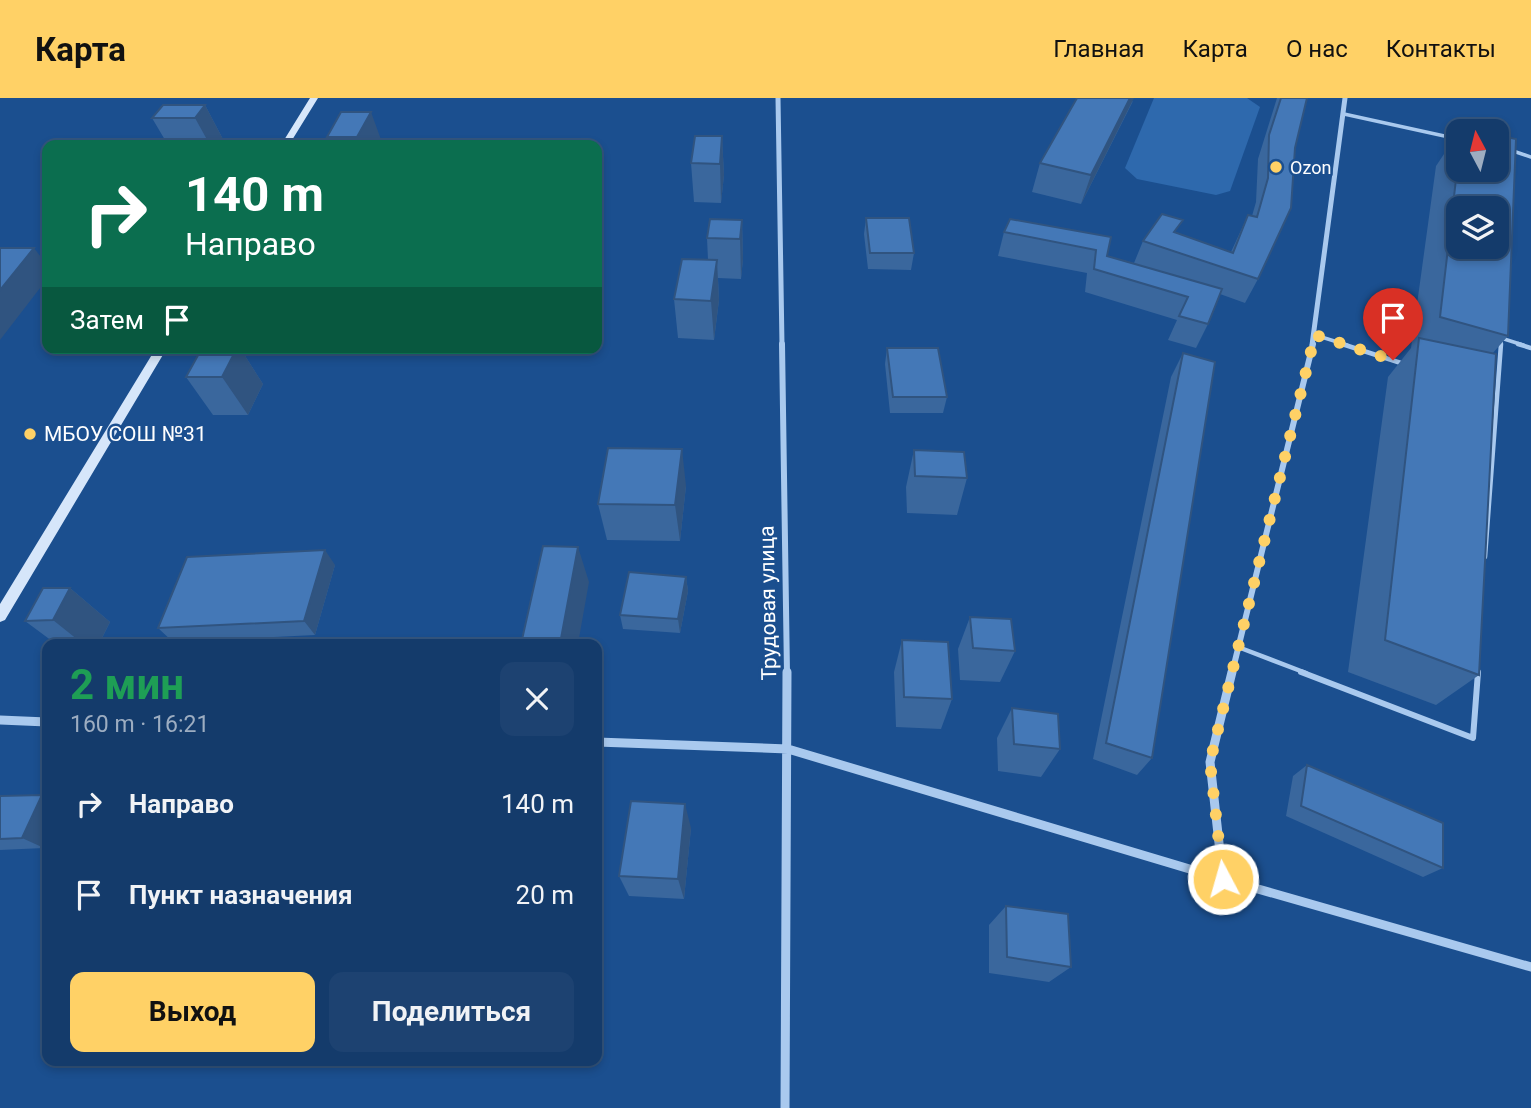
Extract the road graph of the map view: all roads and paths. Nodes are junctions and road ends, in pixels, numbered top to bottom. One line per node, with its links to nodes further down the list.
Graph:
1 (314, 98): 6 (main road)
2 (778, 98): 24 (street, Трудовая улица)
3 (1345, 98): 4 (street)
4 (1344, 114): 5 (lane); 12 (street)
5 (1446, 136)
6 (288, 140)
7 (1509, 150): 8 (lane)
8 (1513, 151): 9 (lane); 10 (lane)
9 (1531, 157)
10 (1512, 165)
11 (1502, 324): 13 (lane)
12 (1315, 335): 16 (lane); 19 (street)
13 (1501, 338): 14 (lane); 17 (lane)
14 (1531, 348)
15 (158, 354): 18 (main road)
16 (1406, 365)
17 (1485, 559)
18 (0, 616)
19 (1238, 647): 20 (lane); 25 (street)
20 (1478, 670)
21 (0, 720): 22 (street)
22 (42, 722)
23 (602, 742): 24 (street)
24 (788, 749): 25 (street); 27 (street, Трудовая улица)
25 (1223, 879): 26 (street)
26 (1531, 967)
27 (785, 1108)

